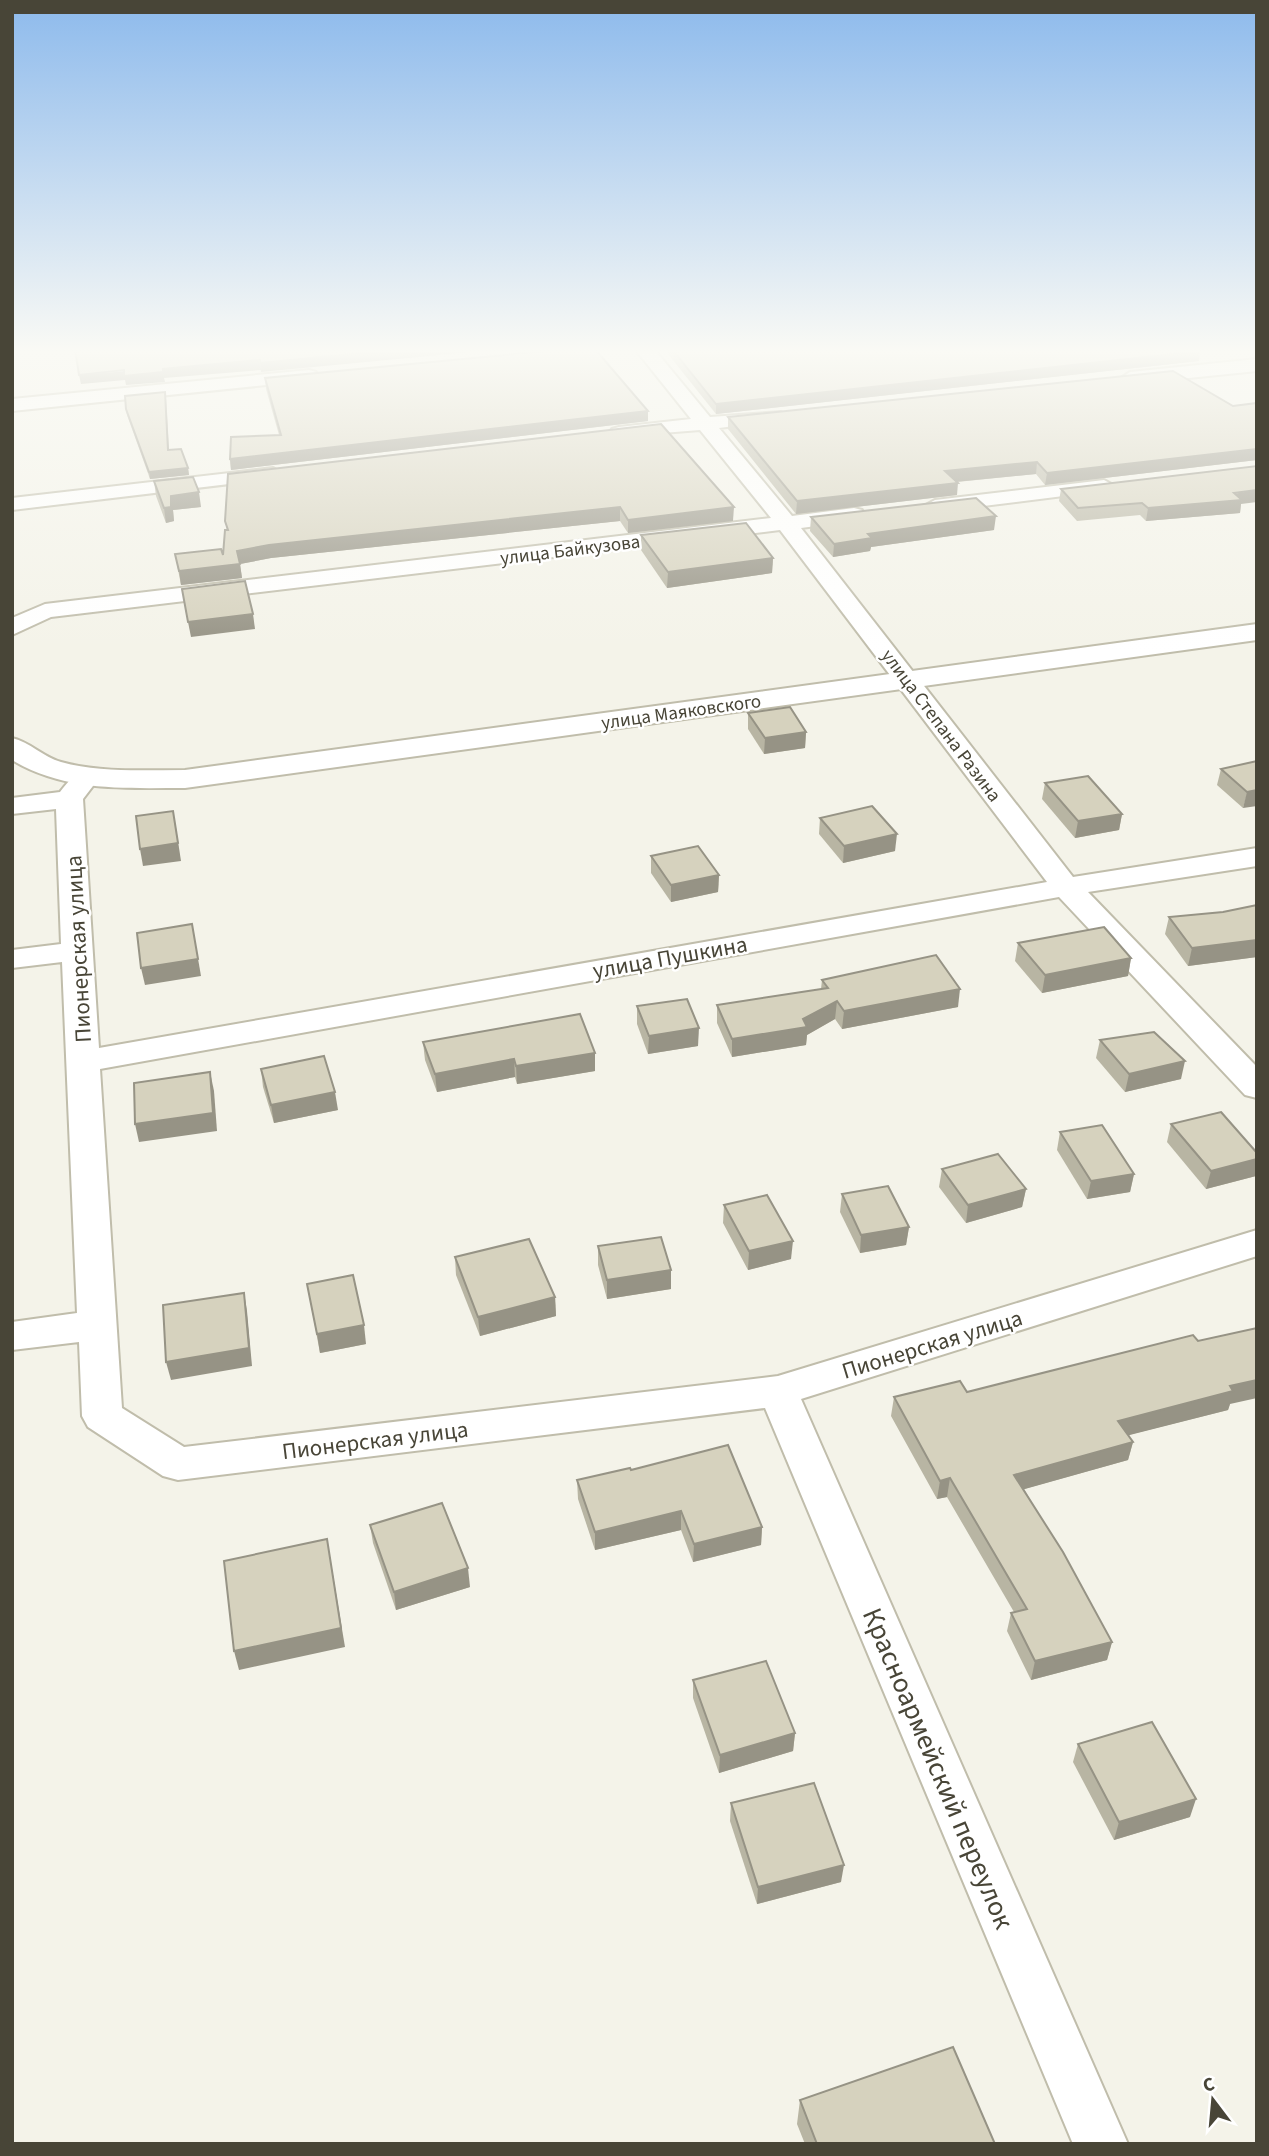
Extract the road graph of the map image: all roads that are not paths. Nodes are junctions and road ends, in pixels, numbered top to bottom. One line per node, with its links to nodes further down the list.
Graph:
1 (727, 450): 7 (street, улица Степана Разина)
2 (289, 472): 4 (street)
3 (1132, 483): 5 (street)
4 (12, 504)
5 (910, 509)
6 (883, 512): 7 (street, улица Байкузова)
7 (786, 523): 8 (street, улица Байкузова); 10 (street, улица Степана Разина)
8 (12, 628)
9 (1257, 632): 10 (street, улица Маяковского)
10 (908, 679): 12 (street, улица Маяковского); 15 (street, улица Степана Разина)
11 (12, 747): 12 (street)
12 (87, 785): 13 (street, улица Маяковского); 16 (street, Пионерская улица)
13 (12, 806)
14 (1257, 857): 15 (street, улица Пушкина)
15 (1066, 887): 18 (street, улица Пушкина); 19 (street, улица Степана Разина)
16 (78, 951): 17 (street); 18 (street, Пионерская улица)
17 (12, 960)
18 (84, 1061): 21 (street, Пионерская улица)
19 (1257, 1087)
20 (1257, 1243): 23 (street, Пионерская улица)
21 (97, 1325): 22 (street); 23 (street, Пионерская улица)
22 (12, 1336)
23 (778, 1391): 24 (street, Красноармейский переулок)
24 (1101, 2144)

